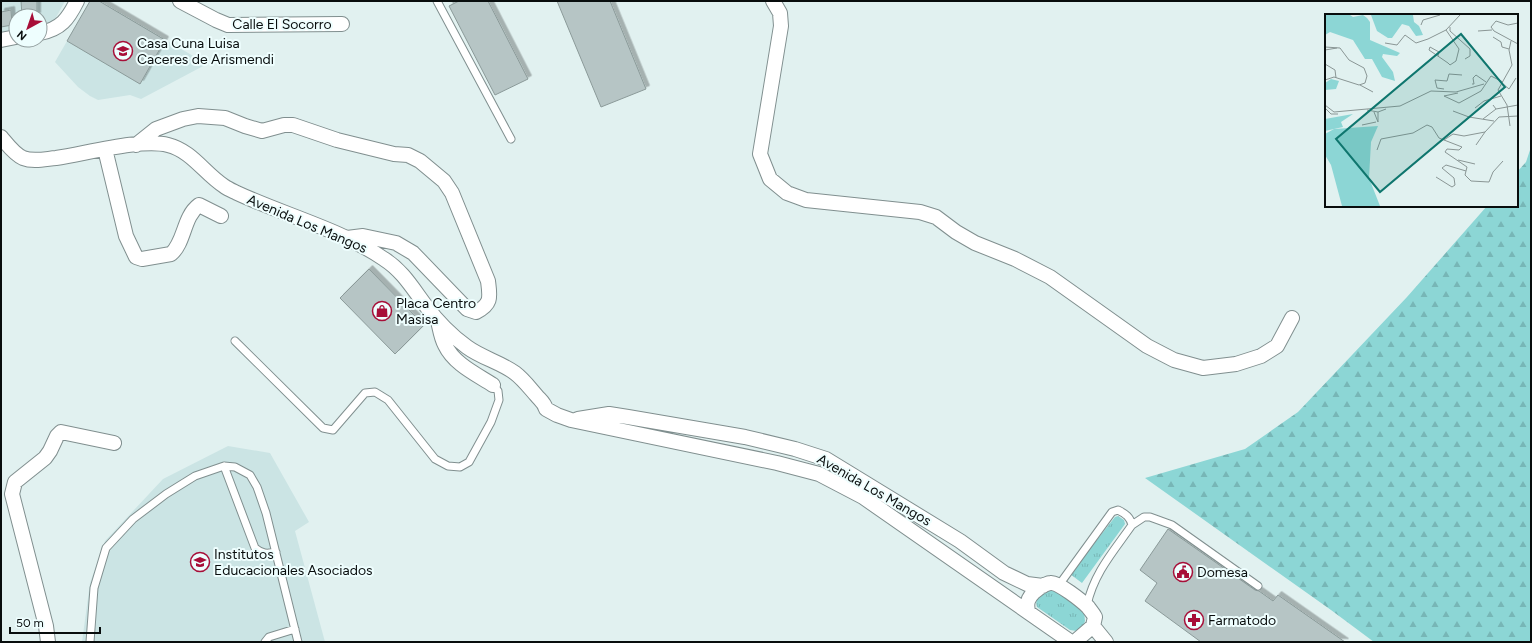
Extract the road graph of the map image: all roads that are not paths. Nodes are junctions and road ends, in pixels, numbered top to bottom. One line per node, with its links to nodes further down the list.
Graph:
1 (77, 1): 6 (street)
2 (180, 1): 5 (street, Calle El Socorro)
3 (437, 1): 8 (lane)
4 (773, 1): 13 (street)
5 (342, 24)
6 (48, 30)
7 (1, 136): 10 (street, Avenida Los Mangos)
8 (511, 139)
9 (136, 145): 10 (street, Avenida Los Mangos); 12 (street, Avenida Los Mangos); 12 (street)
10 (105, 149): 11 (street)
11 (221, 216)
12 (346, 238): 14 (street, Avenida Los Mangos)
13 (1292, 318)
14 (438, 321): 16 (street); 17 (street, Avenida Los Mangos)
15 (235, 341): 16 (lane)
16 (493, 385)
17 (572, 420): 23 (street, Avenida Los Mangos); 26 (street, Avenida Los Mangos)
18 (114, 443): 29 (street)
19 (224, 466): 21 (lane); 21 (lane); 30 (lane)
20 (1132, 525): 22 (lane); 24 (lane); 25 (lane)
21 (276, 552): 28 (lane)
22 (1059, 585): 23 (street, Avenida Los Mangos); 25 (street)
23 (1043, 586): 26 (street)
24 (1258, 586)
25 (1087, 606): 27 (street)
26 (1028, 611): 33 (street, Avenida Los Mangos)
27 (1093, 626): 34 (street); 35 (street)
28 (295, 629): 31 (lane); 32 (lane)
29 (48, 642)
30 (90, 642)
31 (265, 642)
32 (298, 642)
33 (1071, 642)
34 (1078, 642)
35 (1106, 642)

